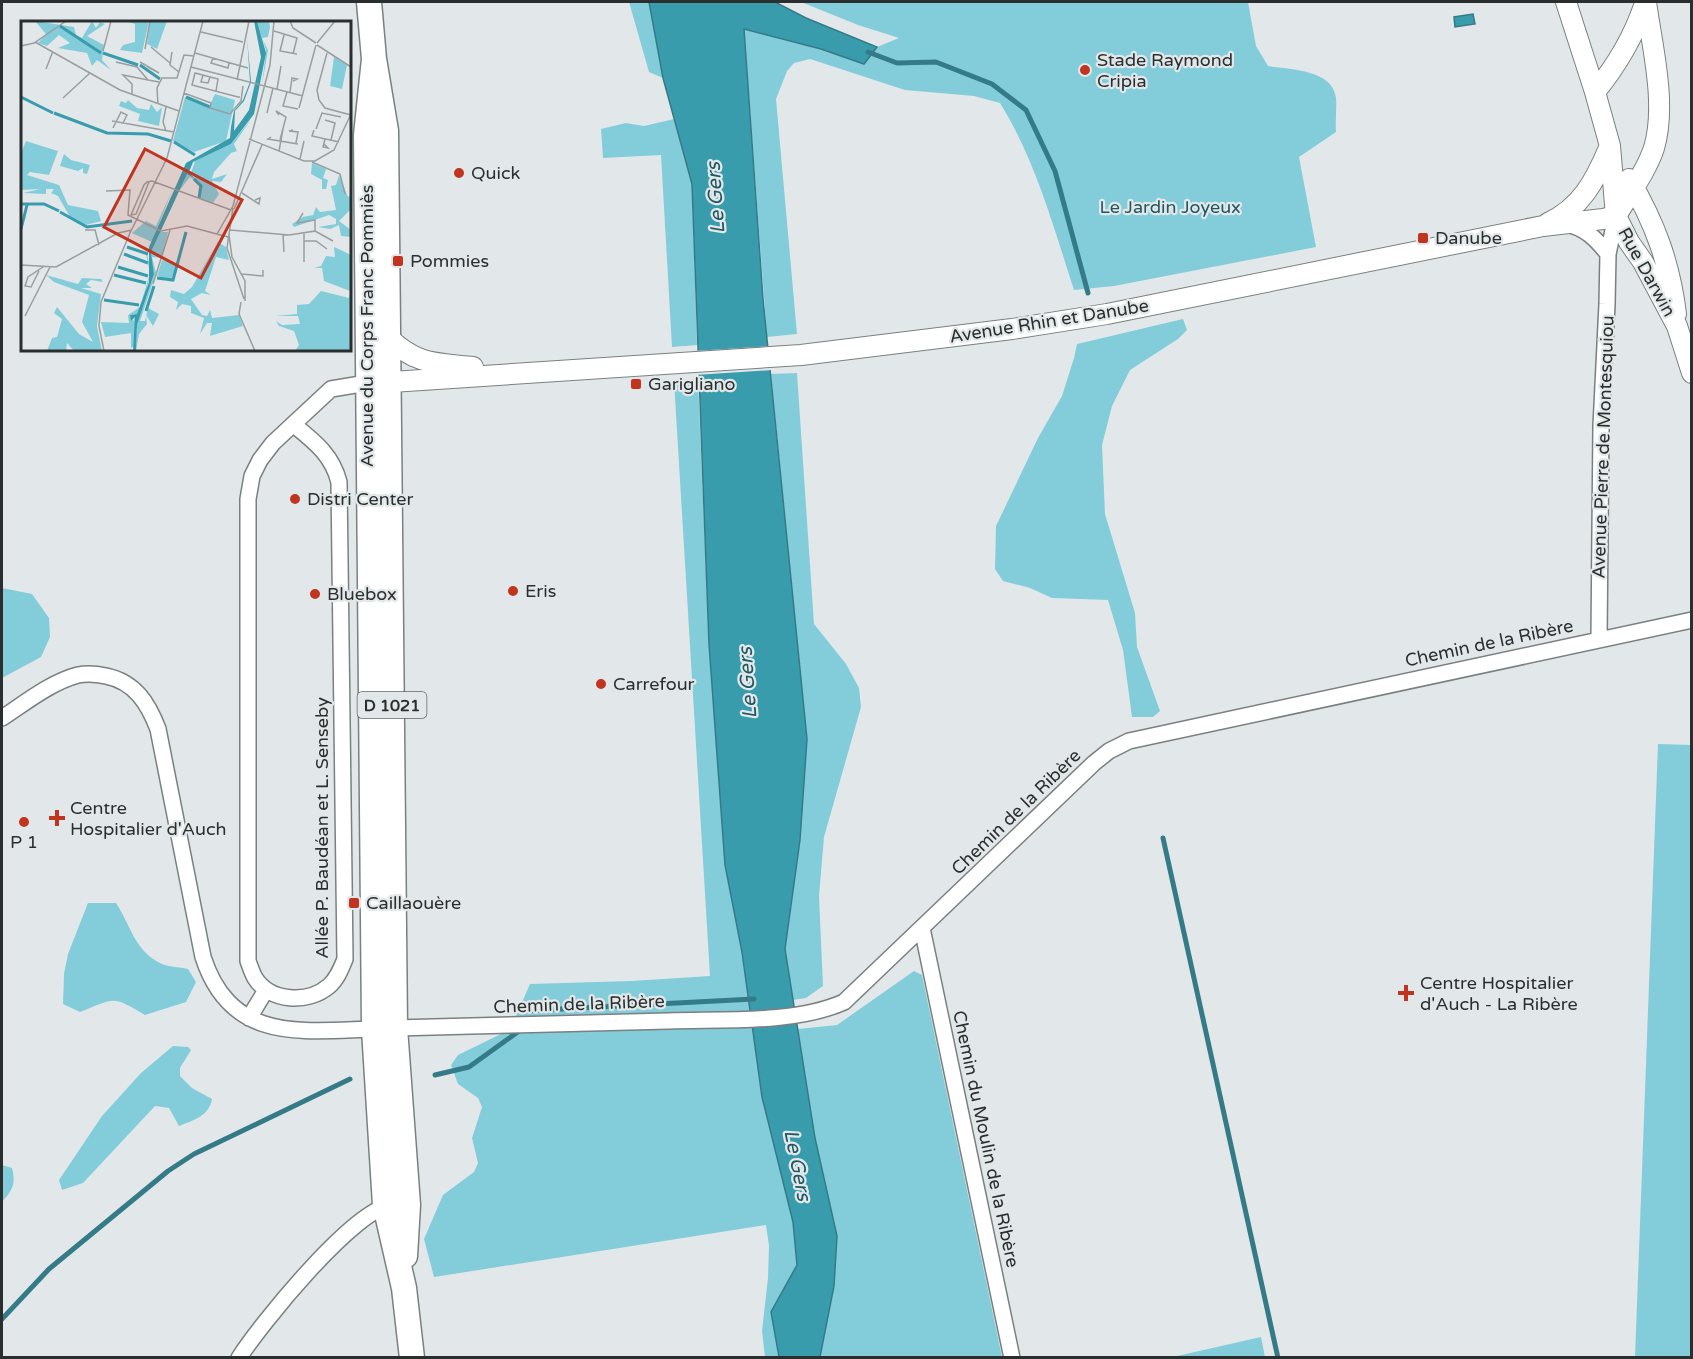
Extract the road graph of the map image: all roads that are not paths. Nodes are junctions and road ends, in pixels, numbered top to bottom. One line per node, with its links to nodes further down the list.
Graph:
1 (369, 2): 3 (main road, Avenue du Corps Franc Pommiès / D 1021)
2 (1566, 2): 4 (street, Avenue Pierre de Montesquiou)
3 (374, 59): 12 (main road, Avenue du Corps Franc Pommiès / D 1021); 15 (main road, Avenue du Corps Franc Pommiès / D 1021)
4 (1595, 92): 5 (street, Avenue Pierre de Montesquiou); 6 (street, Rue Darwin)
5 (1610, 146): 6 (street, Avenue Pierre de Montesquiou); 7 (street, Avenue Pierre de Montesquiou); 9 (street)
6 (1634, 187): 7 (street, Rue Darwin); 11 (street, Rue Darwin)
7 (1615, 207): 8 (street, Avenue Rhin et Danube); 10 (street, Avenue Pierre de Montesquiou); 11 (street, Rue Darwin)
8 (1563, 224): 9 (street, Avenue Rhin et Danube); 10 (street)
9 (1543, 226): 13 (street, Avenue Rhin et Danube)
10 (1608, 254): 18 (street, Avenue Pierre de Montesquiou)
11 (1677, 326): 14 (street, Rue Darwin)
12 (388, 337): 13 (street, Avenue Rhin et Danube); 15 (main road, Avenue du Corps Franc Pommiès / D 1021)
13 (529, 373): 15 (street, Avenue Rhin et Danube)
14 (1692, 373)
15 (378, 383): 16 (street); 23 (main road, Avenue du Corps Franc Pommiès / D 1021)
16 (294, 425): 21 (street); 21 (street, Allée P. Baudéan et L. Senseby)
17 (1692, 620): 18 (street, Chemin de la Ribère)
18 (1599, 639): 20 (street, Chemin de la Ribère)
19 (2, 718): 22 (street, Chemin de la Ribère)
20 (921, 928): 23 (street, Chemin de la Ribère); 27 (street, Chemin du Moulin de la Ribère)
21 (266, 990): 22 (street)
22 (249, 1018): 23 (street, Chemin de la Ribère)
23 (384, 1029): 24 (main road, Avenue du Corps Franc Pommiès / D 1021)
24 (397, 1205): 25 (street); 26 (main road, D 1021)
25 (238, 1358)
26 (412, 1358)
27 (1012, 1358)

